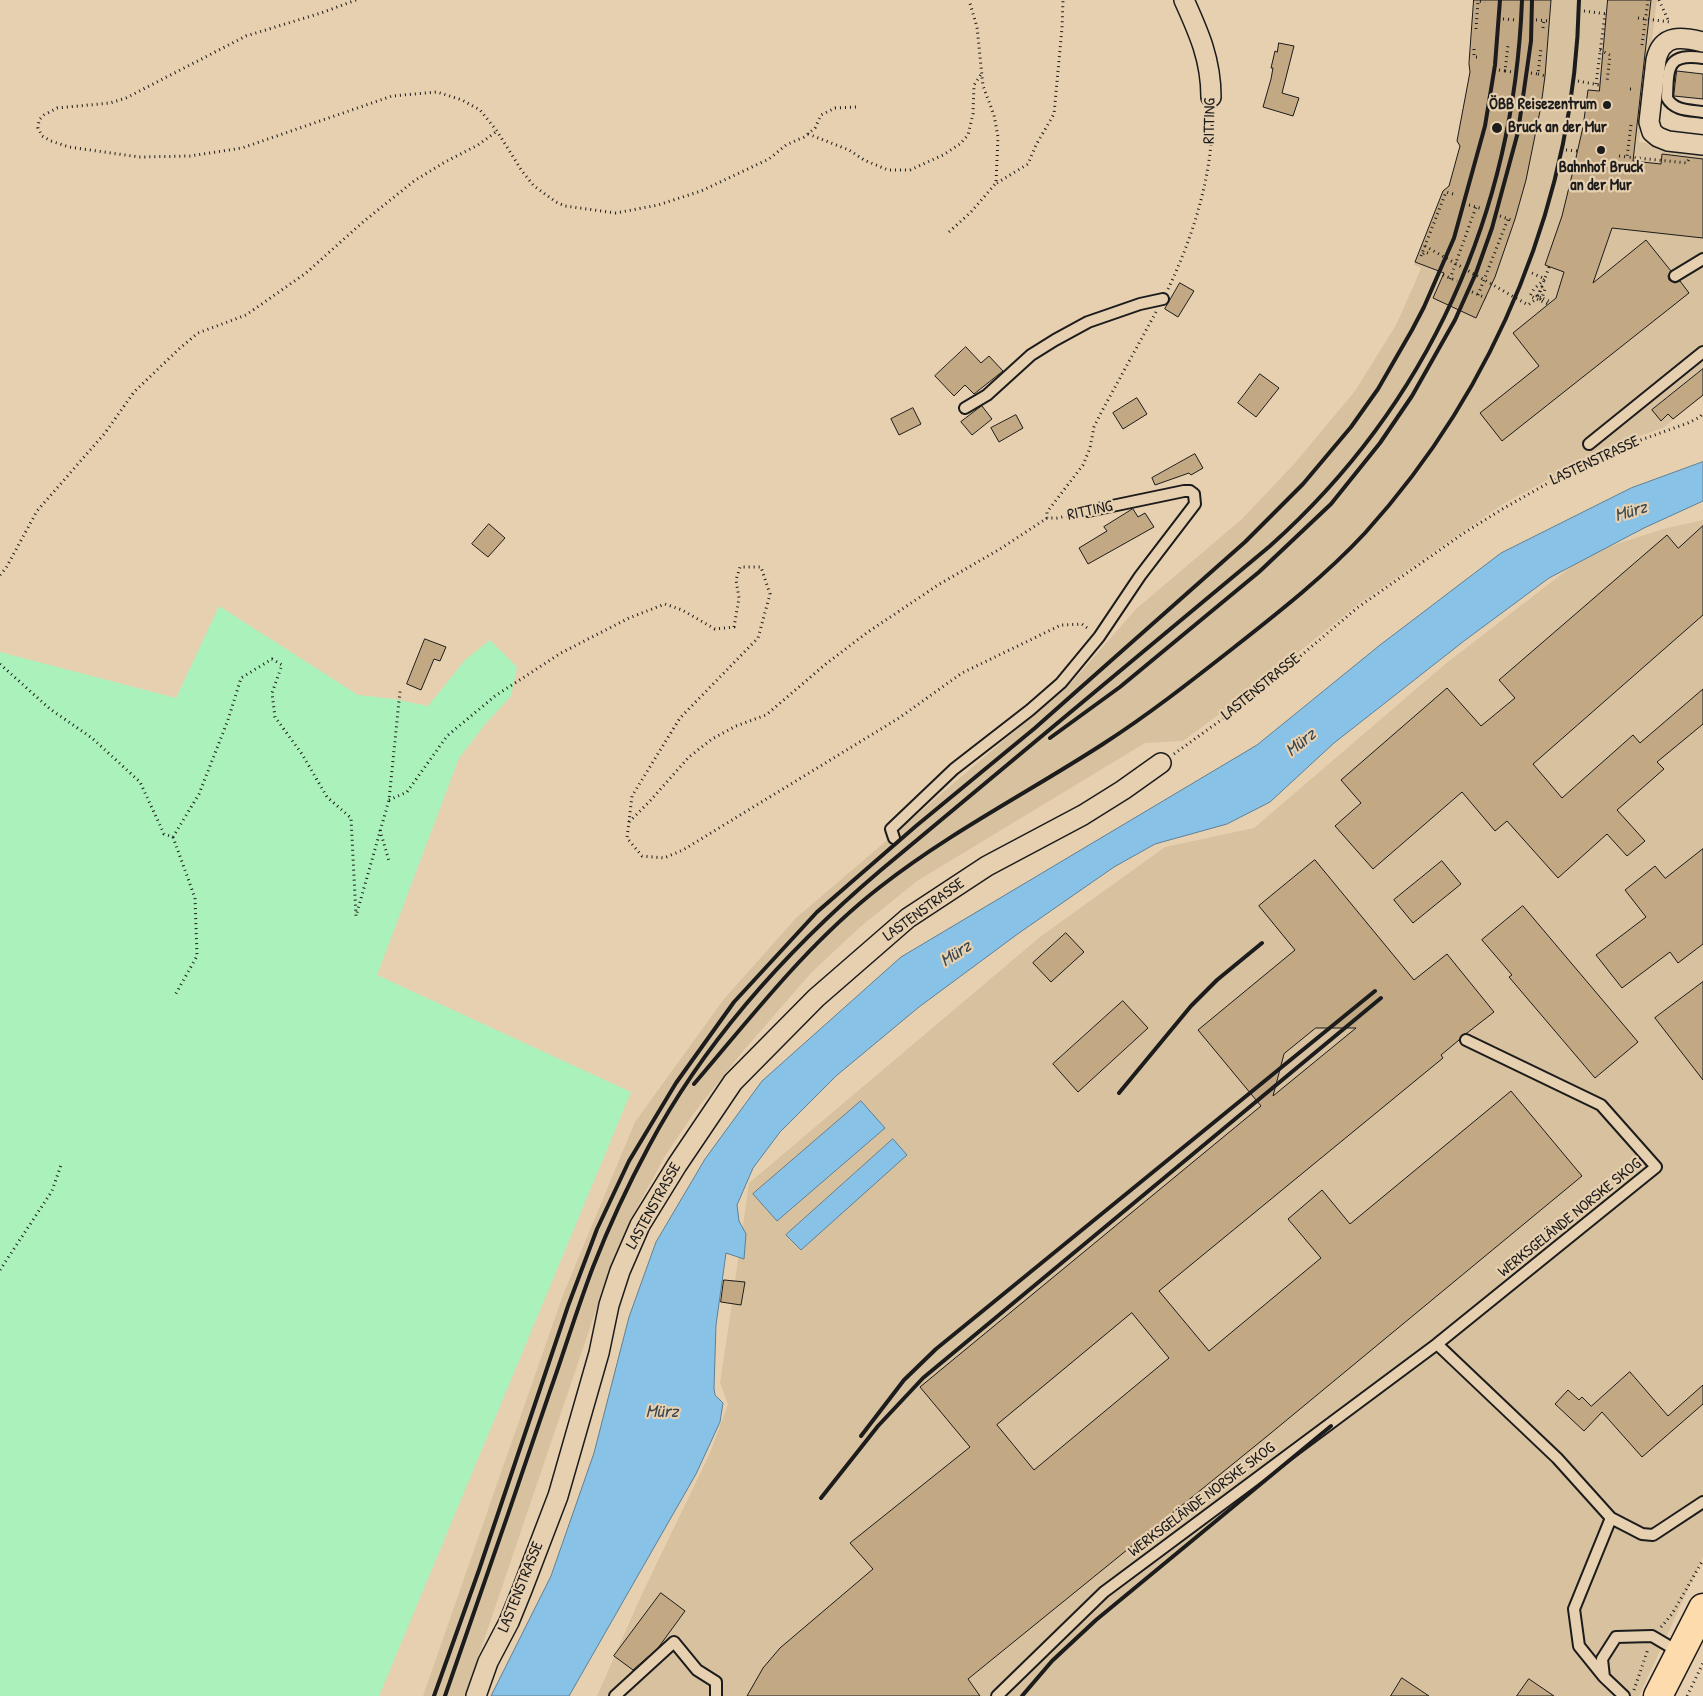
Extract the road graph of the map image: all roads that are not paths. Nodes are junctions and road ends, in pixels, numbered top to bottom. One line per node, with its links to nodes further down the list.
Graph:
1 (1184, 0): 4 (street, RITTING)
2 (1703, 42): 6 (street)
3 (1703, 58): 5 (lane)
4 (1211, 97)
5 (1703, 112)
6 (1703, 145)
7 (1703, 259): 8 (lane)
8 (1675, 276)
9 (1163, 300): 11 (lane)
10 (1703, 352): 12 (lane)
11 (965, 408)
12 (1589, 444)
13 (1088, 511): 15 (lane, RITTING)
14 (1161, 763): 23 (street, LASTENSTRASSE)
15 (894, 838)
16 (1466, 1040): 17 (lane, WERKSGELÄNDE NORSKE SKOG)
17 (1437, 1344): 19 (lane); 26 (lane, WERKSGELÄNDE NORSKE SKOG)
18 (1703, 1502): 19 (lane)
19 (1611, 1518): 22 (lane)
20 (1703, 1608): 21 (main road)
21 (1691, 1658): 22 (lane); 28 (main road)
22 (1604, 1677): 27 (lane)
23 (476, 1696)
24 (615, 1696): 25 (lane)
25 (716, 1696)
26 (997, 1696)
27 (1624, 1696)
28 (1658, 1696)

